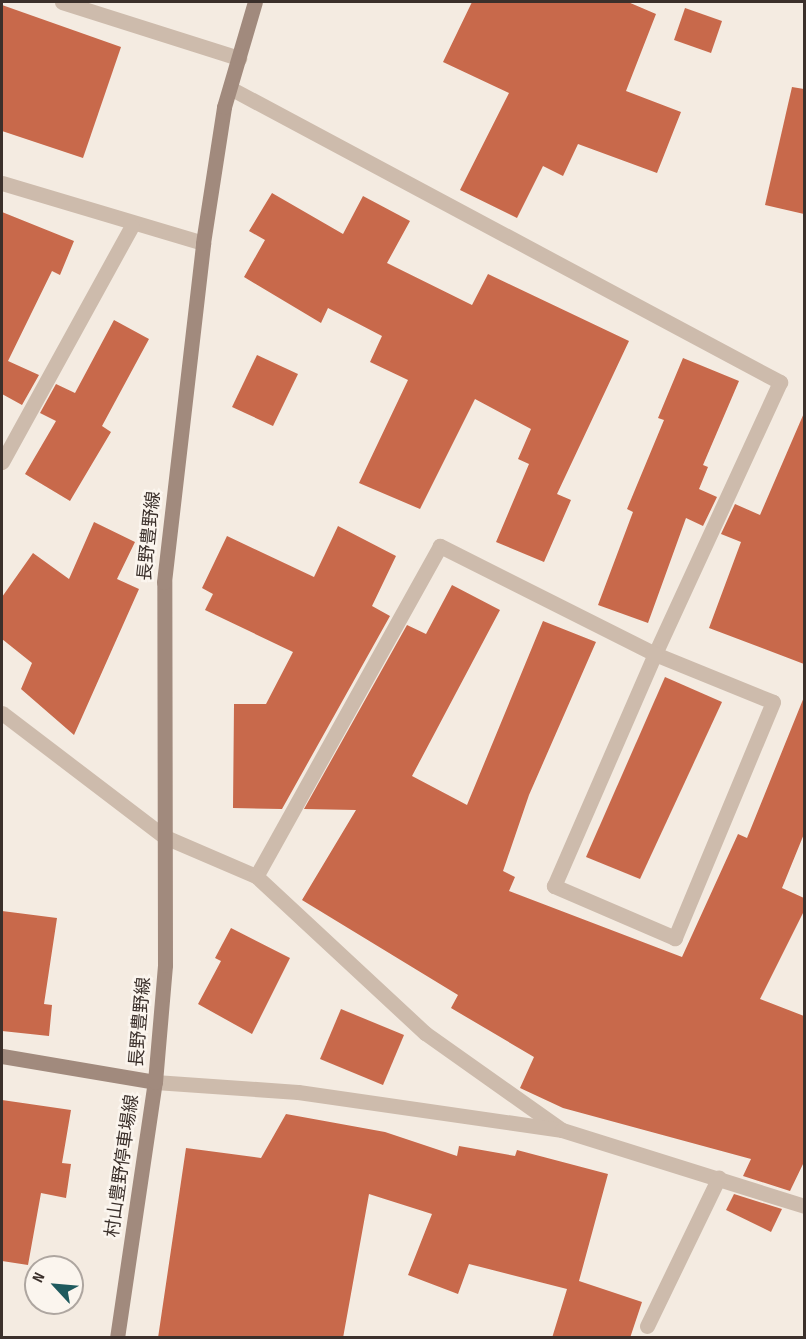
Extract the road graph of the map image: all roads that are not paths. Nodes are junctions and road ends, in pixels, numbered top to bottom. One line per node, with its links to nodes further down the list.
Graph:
1 (62, 2): 3 (street)
2 (255, 2): 3 (street, 長野豊野線)
3 (238, 58): 4 (street, 長野豊野線)
4 (230, 88): 7 (street, 長野豊野線); 9 (street)
5 (2, 183): 6 (street)
6 (132, 226): 7 (street); 8 (street)
7 (202, 243): 11 (street, 長野豊野線)
8 (2, 462)
9 (655, 654): 9 (street); 12 (street)
10 (2, 713): 11 (street)
11 (165, 837): 12 (street); 14 (street, 長野豊野線)
12 (256, 876): 15 (street)
13 (2, 1056): 14 (street, 村山豊野停車場線)
14 (155, 1082): 15 (street); 19 (street, 村山豊野停車場線)
15 (562, 1131): 16 (street)
16 (720, 1176): 17 (street); 18 (street)
17 (804, 1206)
18 (647, 1326)
19 (117, 1338)

